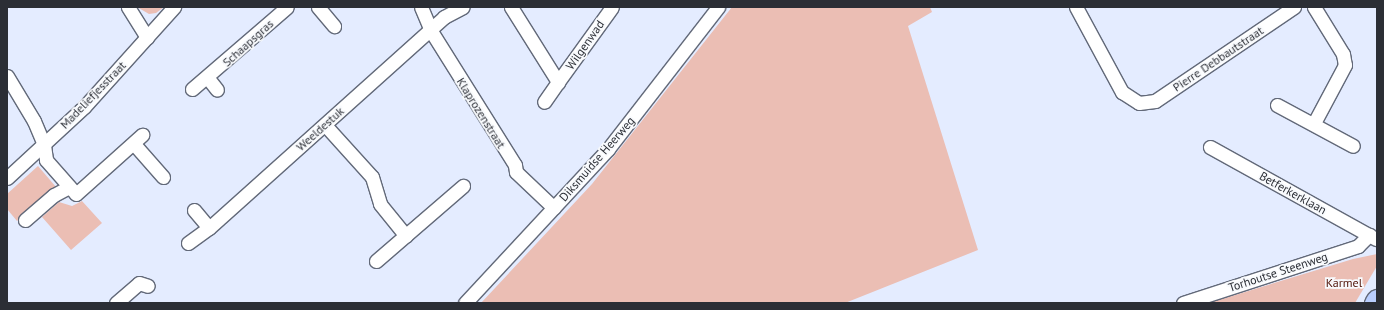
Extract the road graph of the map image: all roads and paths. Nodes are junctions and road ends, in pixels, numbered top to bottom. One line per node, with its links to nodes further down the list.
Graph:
1 (128, 7): 15 (street)
2 (174, 7): 15 (street, Madeliefjesstraat)
3 (287, 7): 17 (street, Schaapsgras)
4 (318, 7): 13 (street)
5 (421, 7): 14 (street, Klaprozenstraat)
6 (463, 7): 14 (street)
7 (511, 7): 18 (street, Wilgenwad)
8 (612, 7): 18 (street, Wilgenwad)
9 (718, 7): 32 (street, Diksmuidse Heerweg)
10 (1076, 7): 11 (street, Pierre Debbautstraat)
11 (1294, 7)
12 (1314, 7): 23 (street)
13 (334, 26)
14 (431, 31): 24 (street, Weeldestuk); 32 (street, Klaprozenstraat)
15 (147, 38): 25 (street, Madeliefjesstraat)
16 (7, 76): 25 (street)
17 (207, 77): 19 (street, Schaapsgras); 20 (street)
18 (558, 82): 21 (street, Wilgenwad)
19 (192, 88)
20 (217, 90)
21 (544, 102)
22 (1277, 105): 23 (street)
23 (1314, 123): 26 (street)
24 (325, 125): 35 (street, Weeldestuk); 36 (street)
25 (44, 145): 29 (street, Madeliefjesstraat); 31 (street)
26 (1353, 146)
27 (1210, 147): 37 (street, Betferkerklaan)
28 (163, 177): 31 (street)
29 (7, 178)
30 (463, 186): 36 (street)
31 (69, 187): 34 (street)
32 (554, 208): 43 (street, Diksmuidse Heerweg)
33 (194, 210): 35 (street)
34 (26, 220)
35 (209, 228): 38 (street, Weeldestuk)
36 (406, 236): 39 (street)
37 (1373, 237): 44 (street, Torhoutse Steenweg)
38 (188, 244)
39 (376, 262)
40 (148, 286): 42 (street)
41 (1377, 300): 45 (main road)
42 (116, 303)
43 (465, 303)
44 (1183, 303)
45 (1375, 303)

